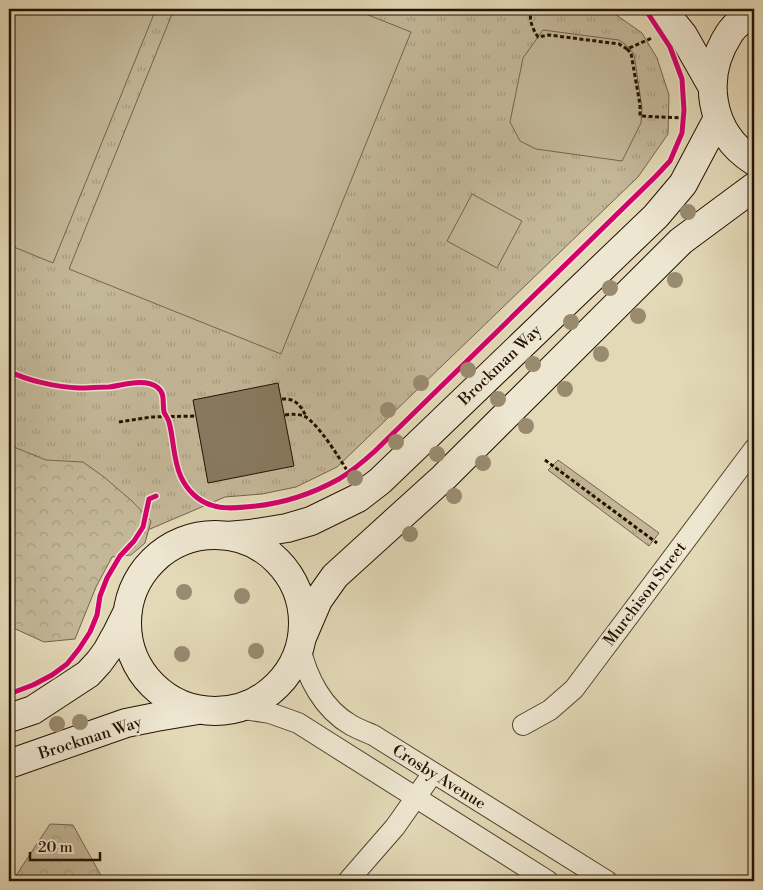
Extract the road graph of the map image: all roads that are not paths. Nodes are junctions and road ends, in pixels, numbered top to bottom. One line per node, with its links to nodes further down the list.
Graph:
1 (754, 11): 3 (street)
2 (666, 22): 3 (street)
3 (712, 86): 4 (street)
4 (718, 118): 5 (street); 8 (street, Brockman Way)
5 (754, 161)
6 (754, 187): 10 (street)
7 (754, 449): 14 (street, Murchison Street)
8 (227, 536): 9 (street); 10 (street)
9 (128, 611): 12 (street); 13 (street)
10 (302, 641): 11 (street); 16 (street, Crosby Avenue)
11 (238, 708): 12 (street); 17 (street, Crosby Avenue)
12 (202, 710): 15 (street, Brockman Way)
13 (9, 718)
14 (522, 725)
15 (9, 764)
16 (433, 773): 17 (street); 20 (street, Crosby Avenue)
17 (416, 798): 18 (street); 19 (street, Crosby Avenue)
18 (348, 881)
19 (548, 881)
20 (607, 881)

